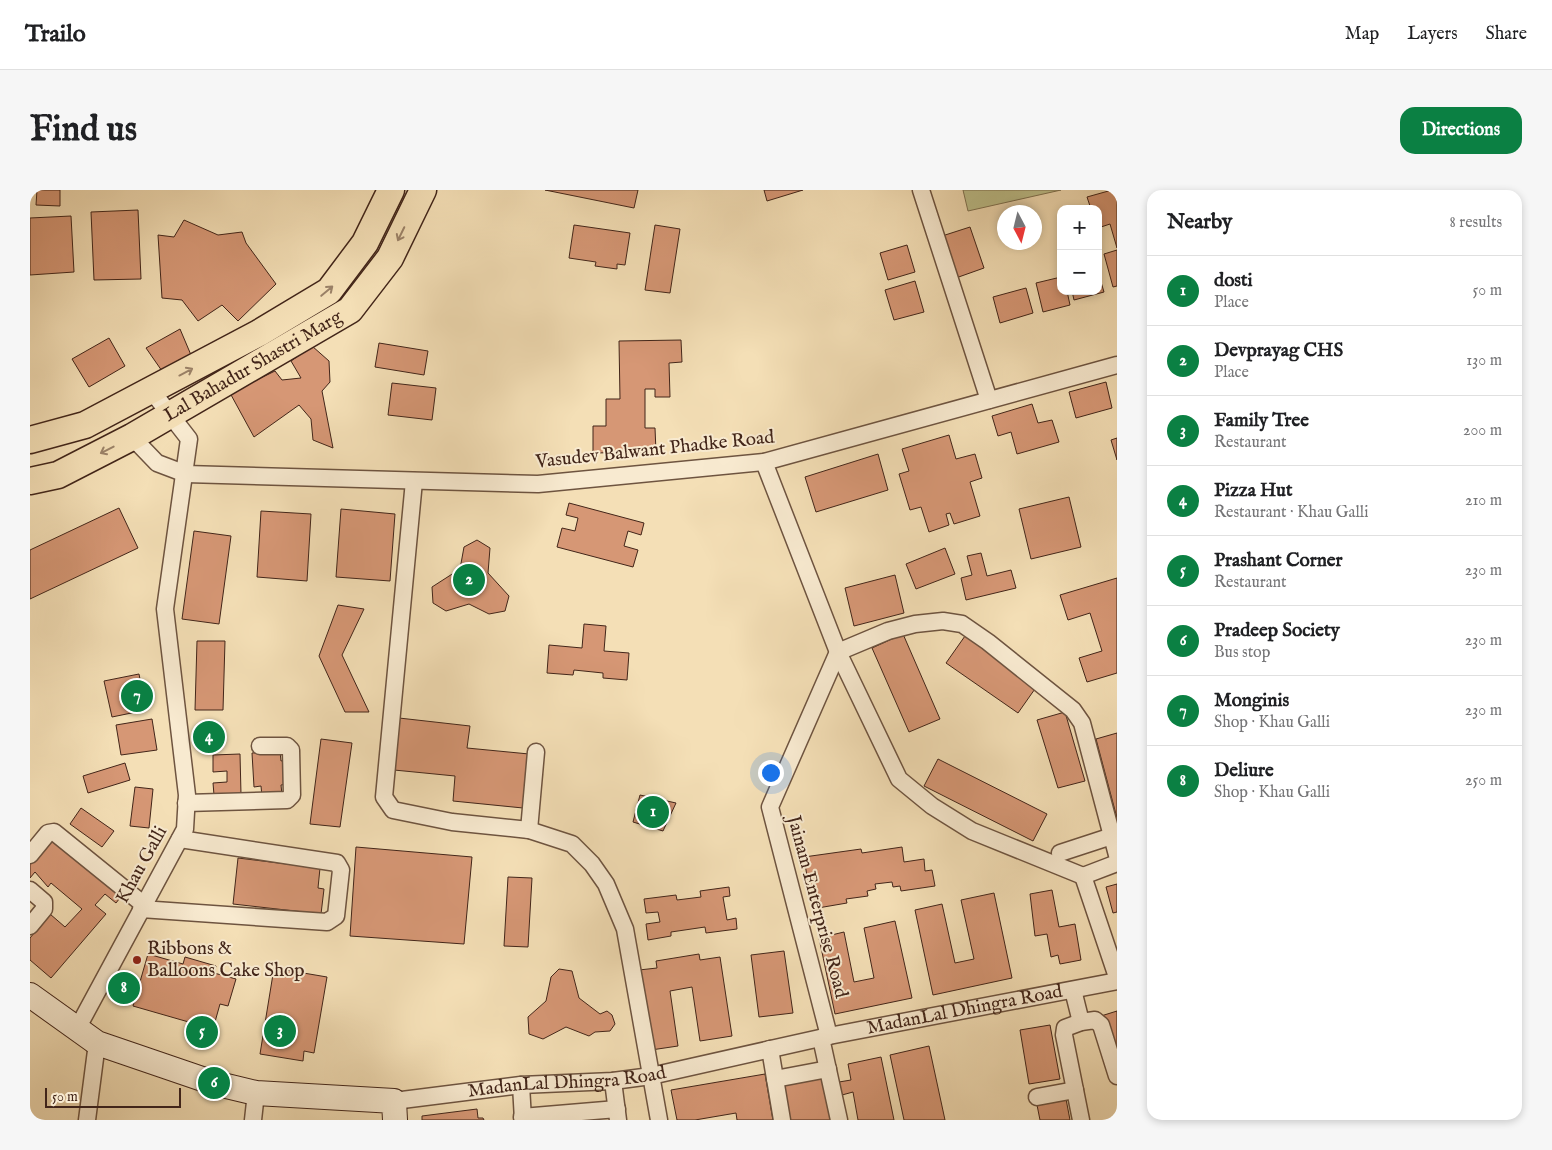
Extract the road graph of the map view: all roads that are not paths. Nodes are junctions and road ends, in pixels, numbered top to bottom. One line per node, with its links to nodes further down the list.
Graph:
1 (391, 190): 5 (main road, Lal Bahadur Shastri Marg, one-way to 1)
2 (423, 190): 7 (main road, Lal Bahadur Shastri Marg, one-way to 7)
3 (921, 190): 6 (street)
4 (1117, 365): 6 (street, Vasudev Balwant Phadke Road)
5 (151, 390): 7 (street, Khau Galli); 9 (main road, Lal Bahadur Shastri Marg)
6 (988, 400): 10 (street, Vasudev Balwant Phadke Road)
7 (172, 414): 8 (main road, Lal Bahadur Shastri Marg); 11 (street, Khau Galli)
8 (132, 437): 11 (street, Vasudev Balwant Phadke Road); 12 (main road, Lal Bahadur Shastri Marg, one-way to 12)
9 (30, 440)
10 (764, 462): 13 (street, Vasudev Balwant Phadke Road); 14 (street)
11 (186, 474): 13 (street, Vasudev Balwant Phadke Road); 17 (street, Khau Galli)
12 (30, 481)
13 (414, 481): 18 (street)
14 (838, 652): 19 (street); 25 (street); 34 (street, Jainam Enterprise Road)
15 (260, 746): 17 (street)
16 (536, 752): 18 (street)
17 (186, 803): 20 (street, Khau Galli)
18 (529, 830): 38 (street)
19 (1112, 836): 21 (street); 23 (street)
20 (180, 838): 27 (street, Khau Galli); 27 (street)
21 (1060, 853)
22 (30, 855): 27 (street)
23 (1117, 855)
24 (1117, 863): 25 (street)
25 (1083, 876): 29 (street, MadanLal Dhingra Road)
26 (30, 890): 28 (street)
27 (142, 906): 33 (street, Khau Galli)
28 (30, 926)
29 (1117, 979): 30 (street, MadanLal Dhingra Road)
30 (1072, 990): 32 (street); 34 (street, MadanLal Dhingra Road)
31 (30, 995): 33 (street, MadanLal Dhingra Road)
32 (1080, 1022): 39 (street); 43 (street)
33 (77, 1029): 35 (street, MadanLal Dhingra Road)
34 (825, 1037): 36 (street, MadanLal Dhingra Road); 37 (street, Jainam Enterprise Road)
35 (97, 1042): 44 (street, MadanLal Dhingra Road); 49 (street)
36 (770, 1050): 38 (street, MadanLal Dhingra Road); 40 (street)
37 (828, 1068): 40 (street); 53 (street, Jainam Enterprise Road)
38 (651, 1076): 41 (street, MadanLal Dhingra Road); 51 (street)
39 (1117, 1076)
40 (775, 1079): 52 (street)
41 (613, 1081): 42 (street, MadanLal Dhingra Road); 47 (street)
42 (521, 1085): 46 (street, MadanLal Dhingra Road); 48 (street)
43 (1075, 1090): 45 (street); 54 (street)
44 (256, 1093): 46 (street, MadanLal Dhingra Road); 50 (street)
45 (1037, 1097)
46 (394, 1110)
47 (617, 1115): 48 (street)
48 (523, 1118)
49 (88, 1120)
50 (253, 1120)
51 (659, 1120)
52 (782, 1120)
53 (839, 1120)
54 (1081, 1120)

